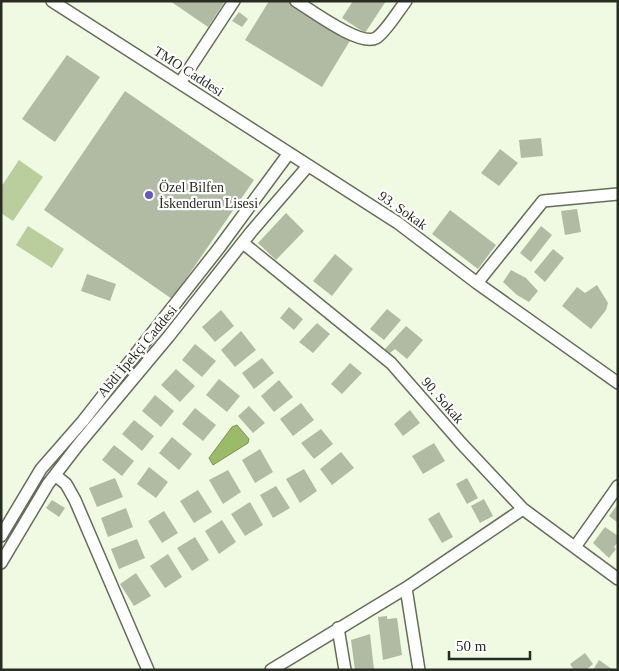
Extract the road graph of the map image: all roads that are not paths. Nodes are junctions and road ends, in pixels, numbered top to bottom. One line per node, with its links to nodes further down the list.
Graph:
1 (52, 1): 5 (street, TMO Caddesi)
2 (234, 1): 5 (street)
3 (296, 1): 4 (street)
4 (406, 1)
5 (180, 83): 6 (street, TMO Caddesi)
6 (289, 153): 7 (street, TMO Caddesi); 15 (street, Abdi İpekçi Caddesi)
7 (308, 166): 9 (street, Abdi İpekçi Caddesi); 10 (street, 93. Sokak)
8 (618, 194): 10 (street)
9 (243, 243): 12 (street, Abdi İpekçi Caddesi); 14 (street, 90. Sokak)
10 (477, 284): 11 (street, 93. Sokak)
11 (618, 383)
12 (55, 475): 17 (street, Abdi İpekçi Caddesi); 21 (street)
13 (618, 486): 16 (street)
14 (523, 508): 16 (street, 90. Sokak); 19 (street)
15 (1, 536)
16 (575, 547): 18 (street, 90. Sokak)
17 (1, 563)
18 (618, 579)
19 (406, 588): 20 (street); 24 (street)
20 (338, 628): 22 (street); 23 (street)
21 (148, 670)
22 (271, 670)
23 (345, 670)
24 (419, 670)

